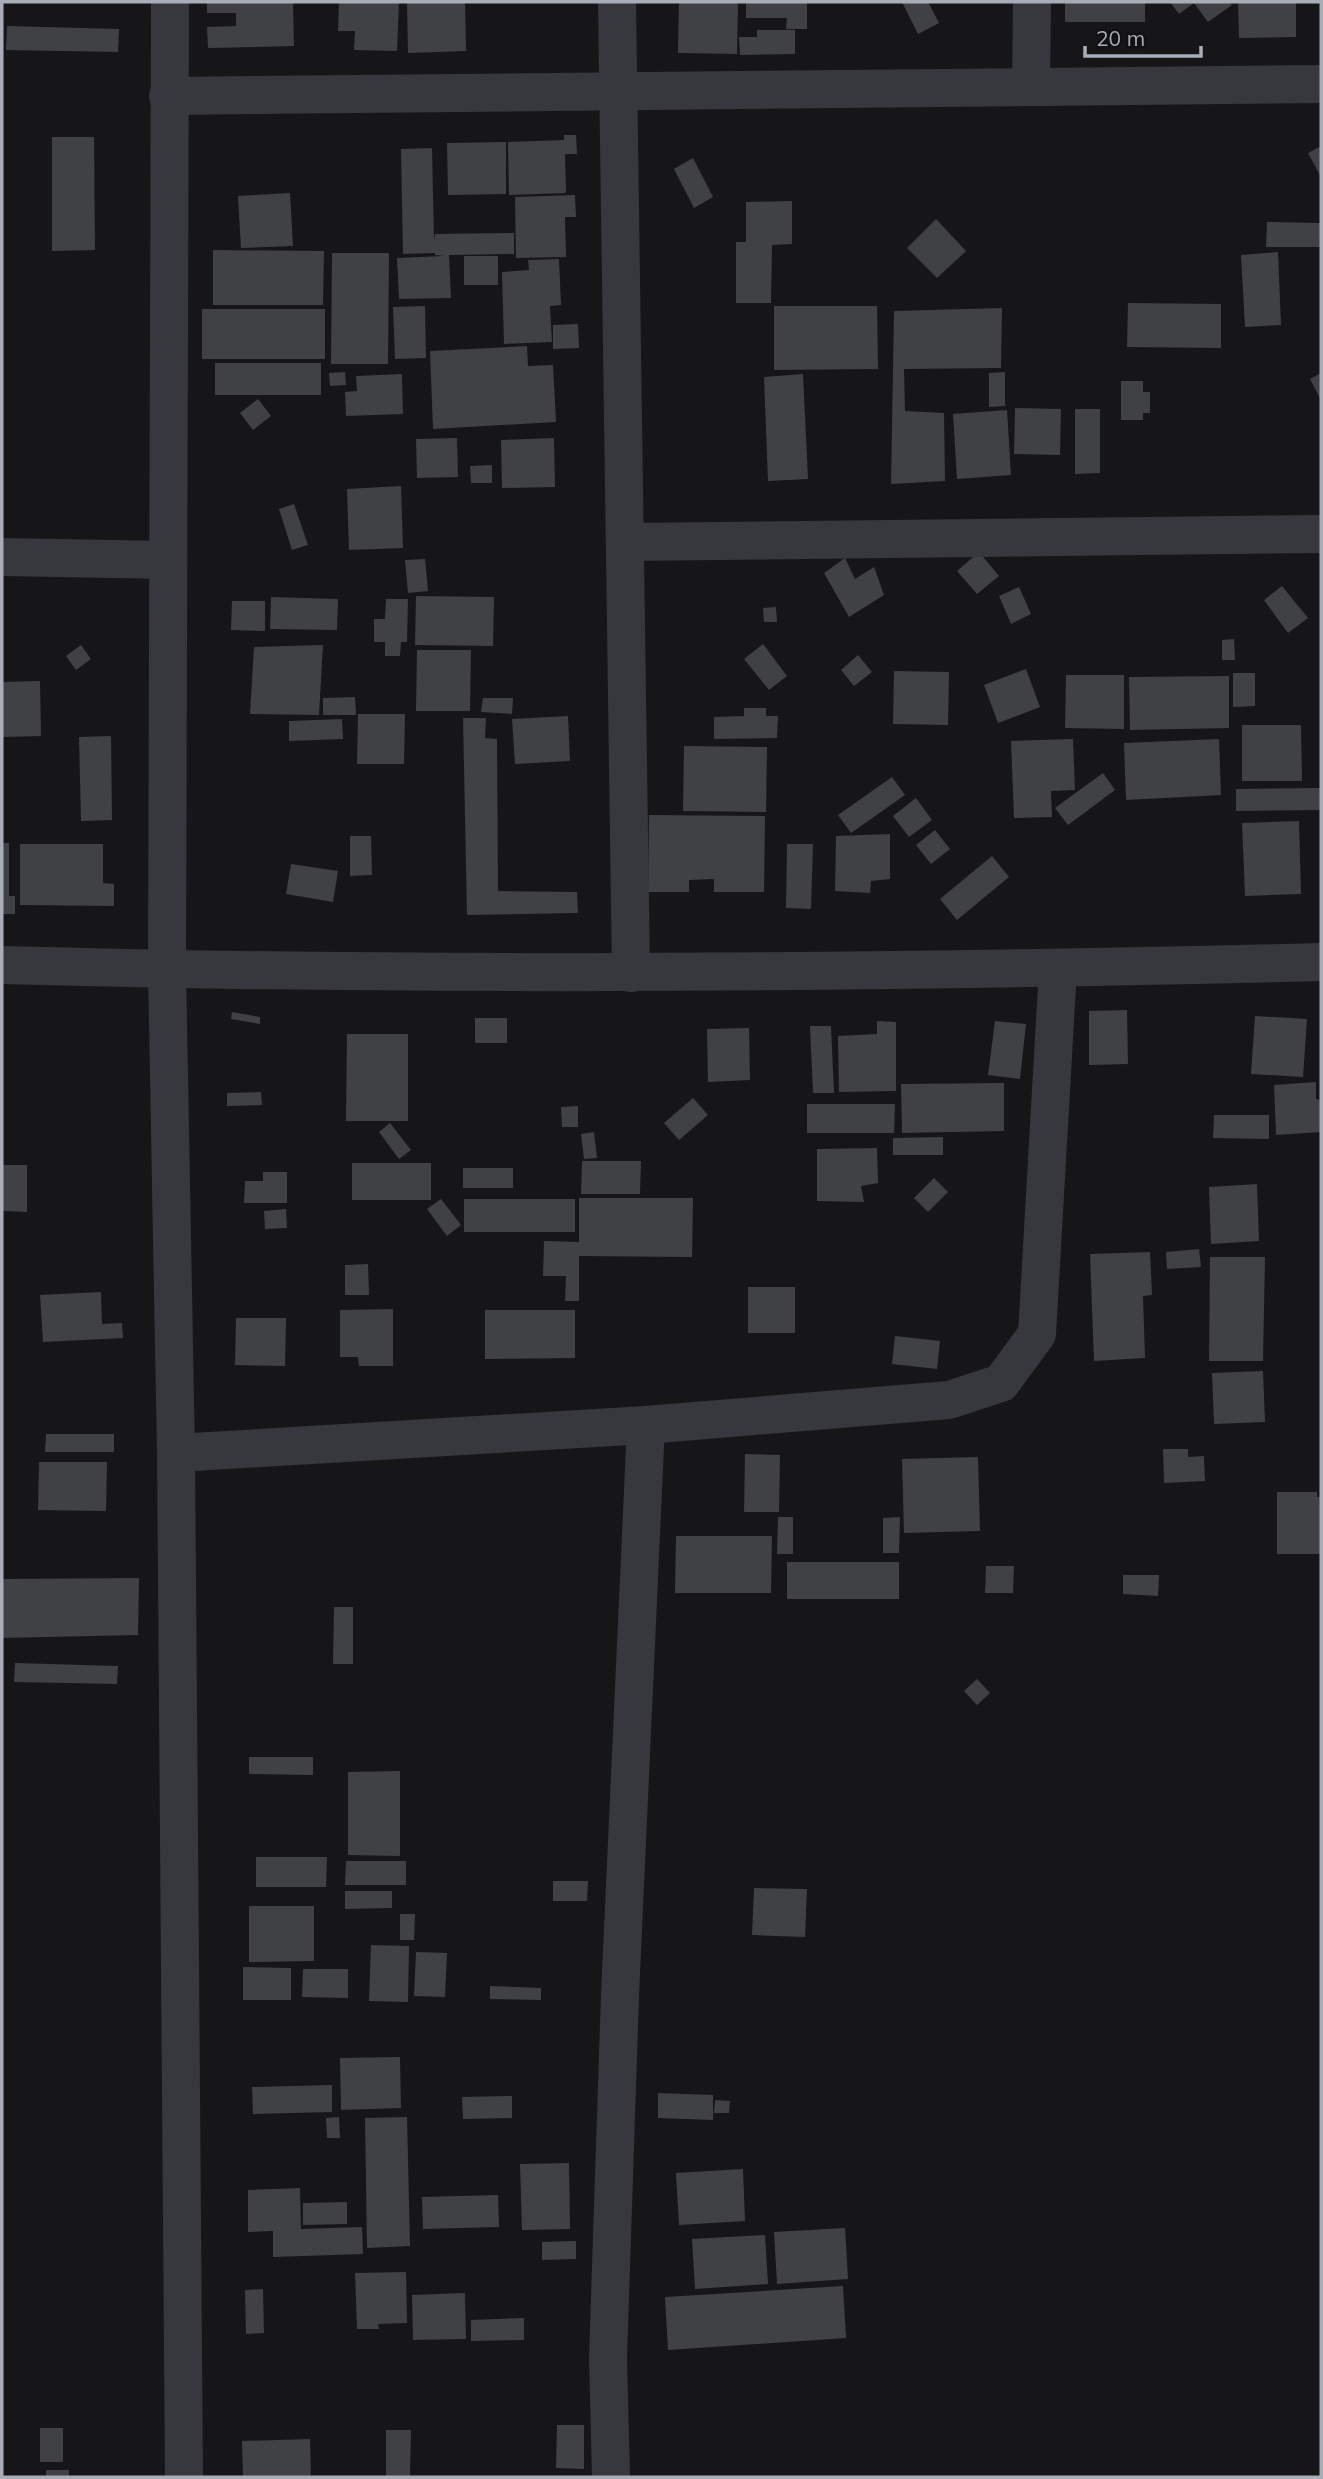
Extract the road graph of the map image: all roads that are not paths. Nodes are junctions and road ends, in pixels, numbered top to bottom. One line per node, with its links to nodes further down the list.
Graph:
1 (170, 2): 7 (street)
2 (617, 2): 6 (street)
3 (1032, 2): 5 (street)
4 (1321, 84): 5 (street)
5 (1031, 87): 6 (street)
6 (617, 91): 7 (street); 9 (street)
7 (168, 96): 11 (street)
8 (1321, 534): 9 (street)
9 (626, 542): 16 (street)
10 (2, 557): 11 (street)
11 (168, 560): 14 (street)
12 (1321, 962): 15 (street)
13 (2, 965): 14 (street)
14 (167, 969): 16 (street); 18 (street)
15 (1058, 969): 16 (street); 17 (street)
16 (631, 973)
17 (646, 1425): 18 (street); 20 (street)
18 (176, 1452): 19 (street)
19 (184, 2477)
20 (611, 2477)

